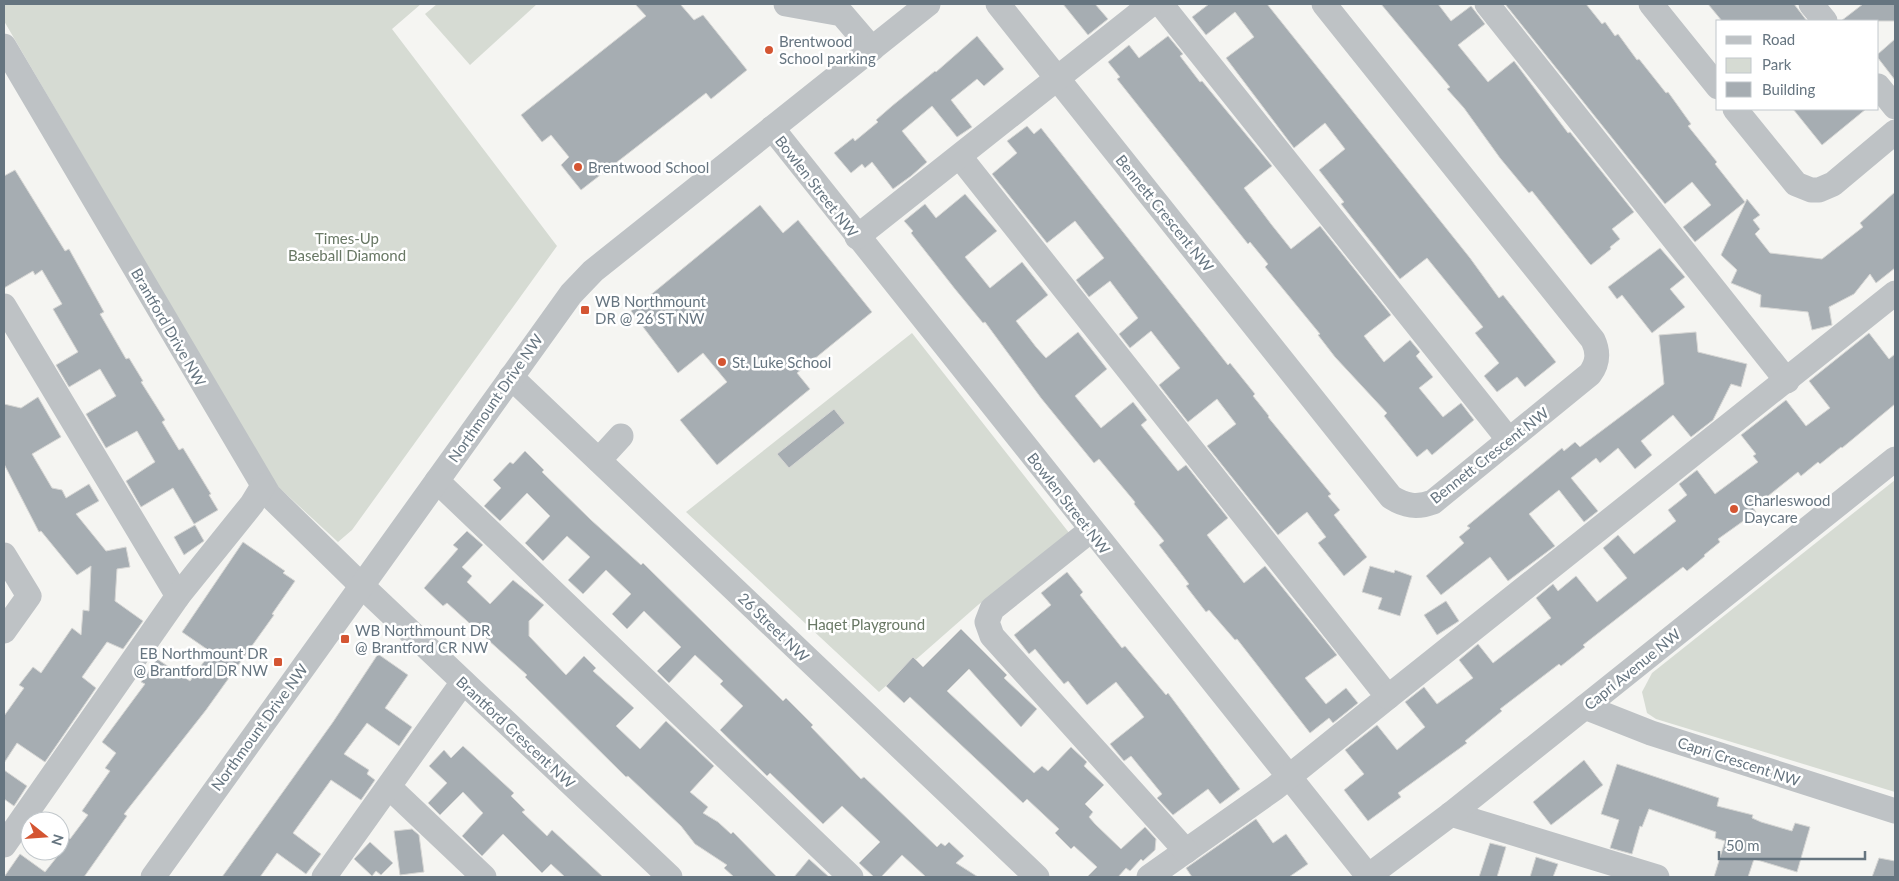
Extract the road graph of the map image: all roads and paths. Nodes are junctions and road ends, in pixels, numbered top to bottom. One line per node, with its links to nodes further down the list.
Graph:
1 (786, 4): 12 (street)
2 (928, 4): 12 (street, Northmount Drive NW)
3 (998, 4): 13 (street, Bennett Crescent NW)
4 (1151, 4): 13 (street)
5 (1161, 4): 27 (street)
6 (1324, 4): 27 (street, Bennett Crescent NW)
7 (1487, 4): 25 (street)
8 (1651, 4): 14 (street)
9 (1811, 4): 10 (street)
10 (1824, 20)
11 (4, 46): 31 (street, Brantford Drive NW)
12 (872, 49): 18 (street, Northmount Drive NW)
13 (1057, 78): 20 (street); 27 (street, Bennett Crescent NW)
14 (1716, 85)
15 (1879, 87): 16 (street)
16 (1895, 108)
17 (1736, 110): 19 (street)
18 (772, 128): 21 (street, Bowlen Street NW); 24 (street, Northmount Drive NW)
19 (1895, 132)
20 (960, 157): 21 (street); 38 (street)
21 (857, 237): 32 (street, Bowlen Street NW)
22 (1895, 293): 25 (street)
23 (4, 306): 35 (street)
24 (511, 377): 29 (street, 26 Street NW); 30 (street, Northmount Drive NW)
25 (1787, 380): 38 (street)
26 (621, 436): 29 (street)
27 (1509, 440)
28 (1895, 459): 39 (street, Capri Avenue NW)
29 (599, 460): 51 (street, 26 Street NW)
30 (437, 481): 34 (street, Northmount Drive NW); 50 (street)
31 (262, 486): 34 (street, Brantford Drive NW); 35 (street)
32 (1091, 530): 40 (street, Bowlen Street NW); 45 (street)
33 (4, 555): 36 (street)
34 (362, 586): 37 (street, Brantford Crescent NW); 46 (street, Northmount Drive NW)
35 (178, 596): 44 (street)
36 (4, 631)
37 (463, 682): 41 (street); 49 (street, Brantford Crescent NW)
38 (1388, 697): 40 (street)
39 (1585, 707): 42 (street, Capri Crescent NW); 43 (street, Capri Avenue NW)
40 (1288, 776): 45 (street); 53 (street, Bowlen Street NW)
41 (388, 787): 47 (street); 48 (street)
42 (1895, 811)
43 (1451, 814): 53 (street, Capri Avenue NW); 54 (street)
44 (4, 845)
45 (1186, 851): 52 (street)
46 (152, 877)
47 (324, 877)
48 (484, 877)
49 (670, 877)
50 (851, 877)
51 (1037, 877)
52 (1150, 877)
53 (1368, 877)
54 (1658, 877)

